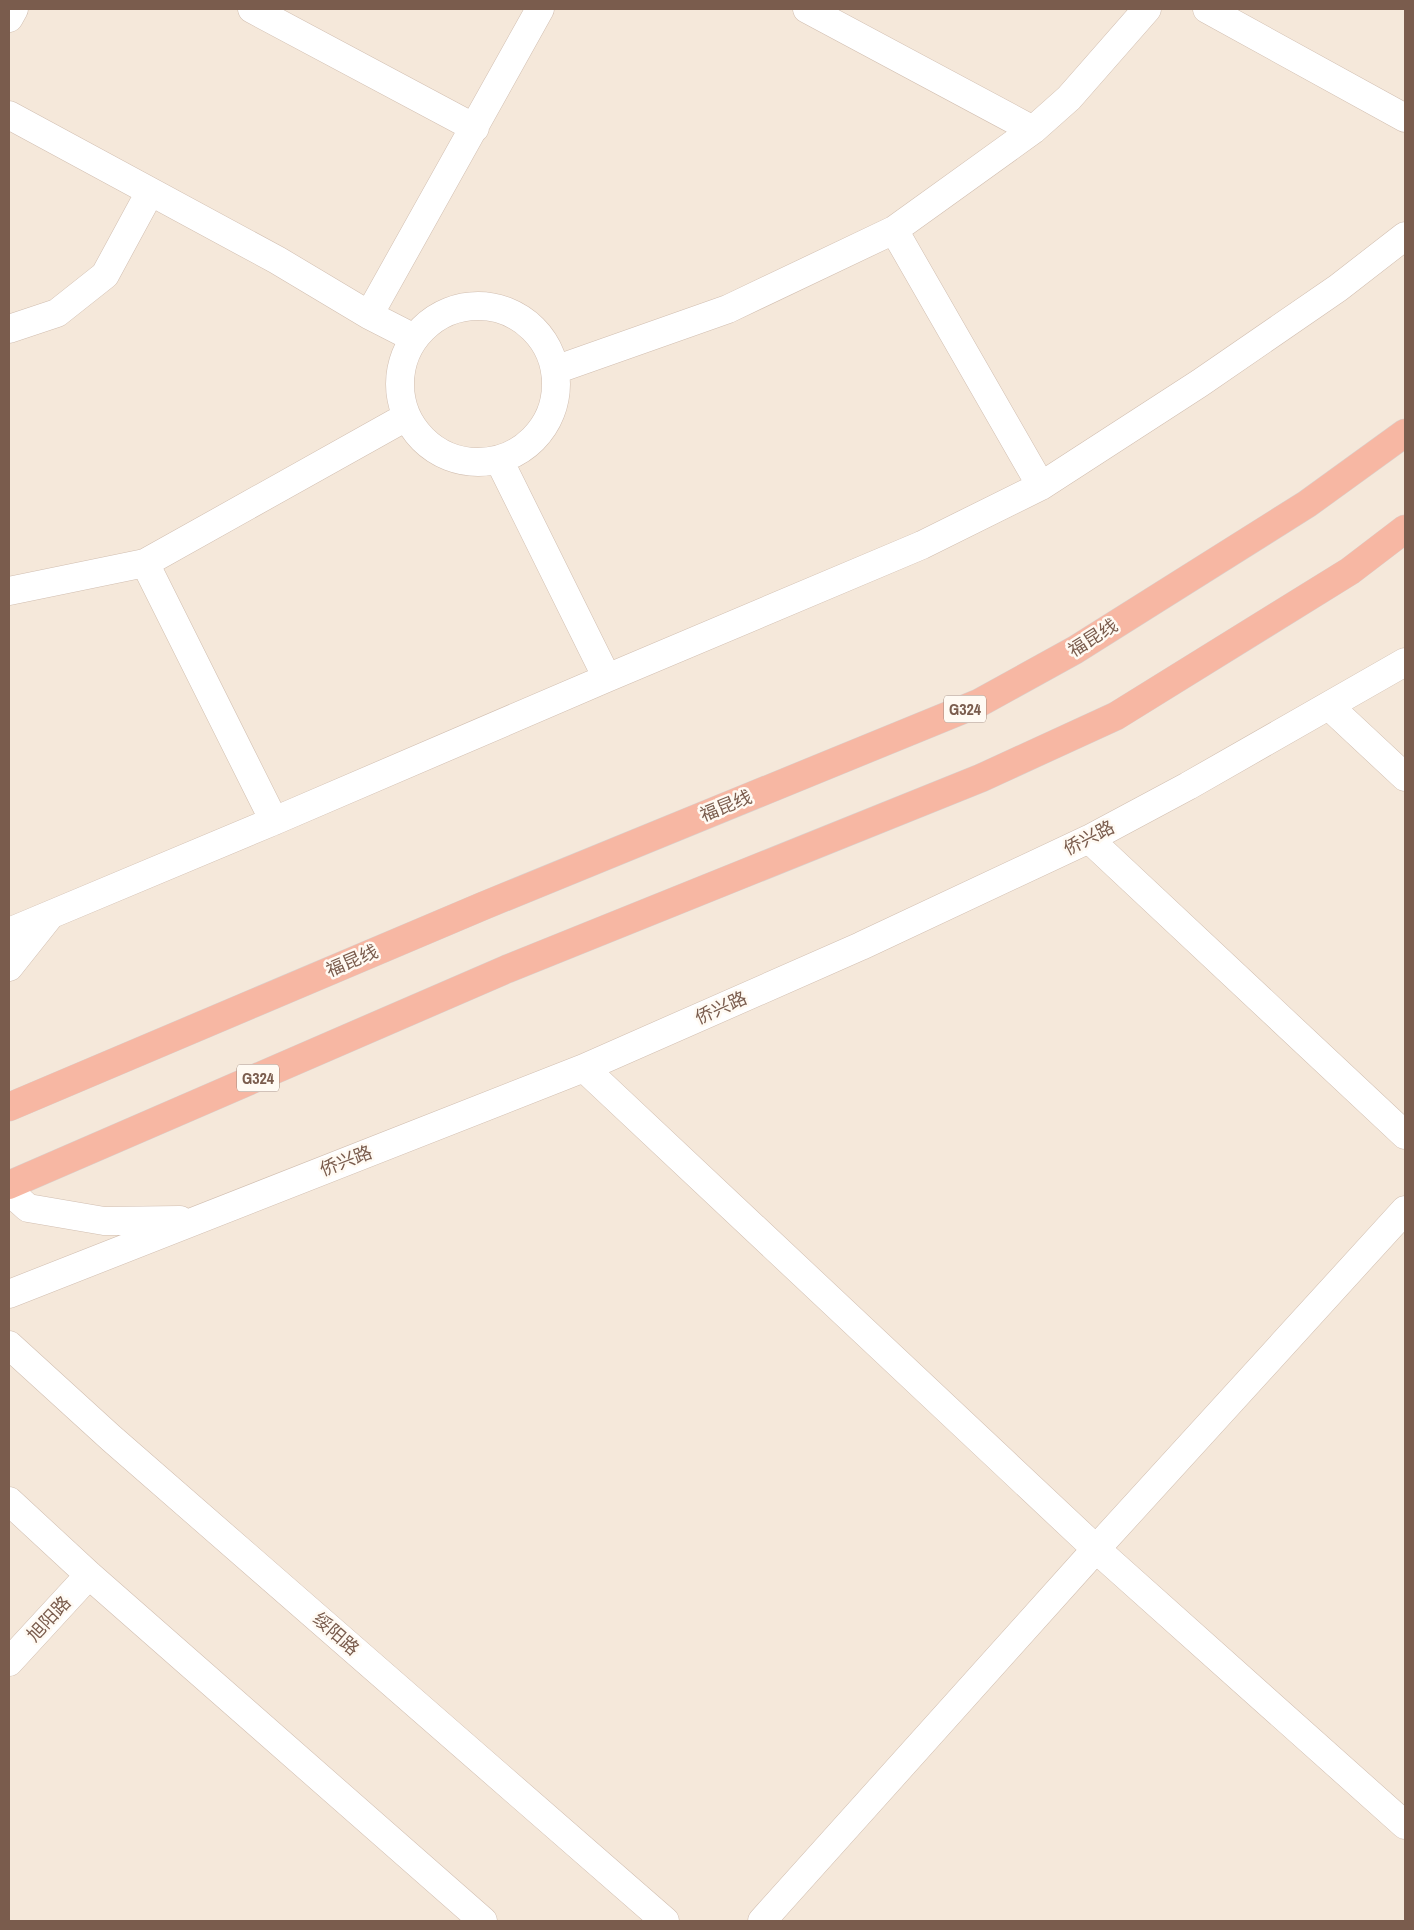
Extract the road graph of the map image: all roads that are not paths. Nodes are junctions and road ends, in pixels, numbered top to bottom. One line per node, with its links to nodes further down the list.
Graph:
1 (14, 9): 7 (street)
2 (252, 9): 10 (street)
3 (540, 9): 10 (street)
4 (807, 9): 11 (street)
5 (1146, 9): 11 (street)
6 (1207, 9): 9 (street)
7 (9, 18)
8 (9, 115): 12 (street)
9 (1405, 118)
10 (475, 128): 15 (street)
11 (1033, 130): 13 (street)
12 (150, 192): 15 (street); 16 (street)
13 (894, 230): 18 (street); 22 (street)
14 (1405, 236): 22 (street)
15 (369, 315): 17 (street)
16 (9, 329)
17 (414, 338): 18 (street); 19 (street)
18 (555, 370): 21 (street)
19 (406, 417): 21 (street); 24 (street)
20 (1405, 434): 36 (highway, 福昆线 / G324)
21 (499, 460): 27 (street)
22 (1041, 486): 27 (street)
23 (1405, 529): 38 (highway, G324)
24 (145, 563): 25 (street); 30 (street)
25 (9, 592)
26 (1405, 662): 28 (street, 侨兴路)
27 (607, 678): 30 (street)
28 (1330, 707): 29 (street); 31 (street, 侨兴路)
29 (1405, 777)
30 (274, 822): 32 (street)
31 (1089, 839): 35 (street, 侨兴路); 37 (street)
32 (51, 914): 33 (street); 34 (street)
33 (9, 932)
34 (9, 967)
35 (584, 1068): 41 (street, 侨兴路); 45 (street)
36 (9, 1107)
37 (1405, 1136)
38 (9, 1185)
39 (9, 1191): 41 (street)
40 (1405, 1210): 45 (street)
41 (197, 1220): 42 (street, 侨兴路)
42 (9, 1294)
43 (9, 1345): 50 (street, 绥阳路)
44 (9, 1500): 46 (street)
45 (1096, 1549): 48 (street); 51 (street)
46 (90, 1575): 47 (street, 旭阳路); 49 (street)
47 (9, 1662)
48 (1405, 1825)
49 (483, 1921)
50 (665, 1921)
51 (762, 1921)

